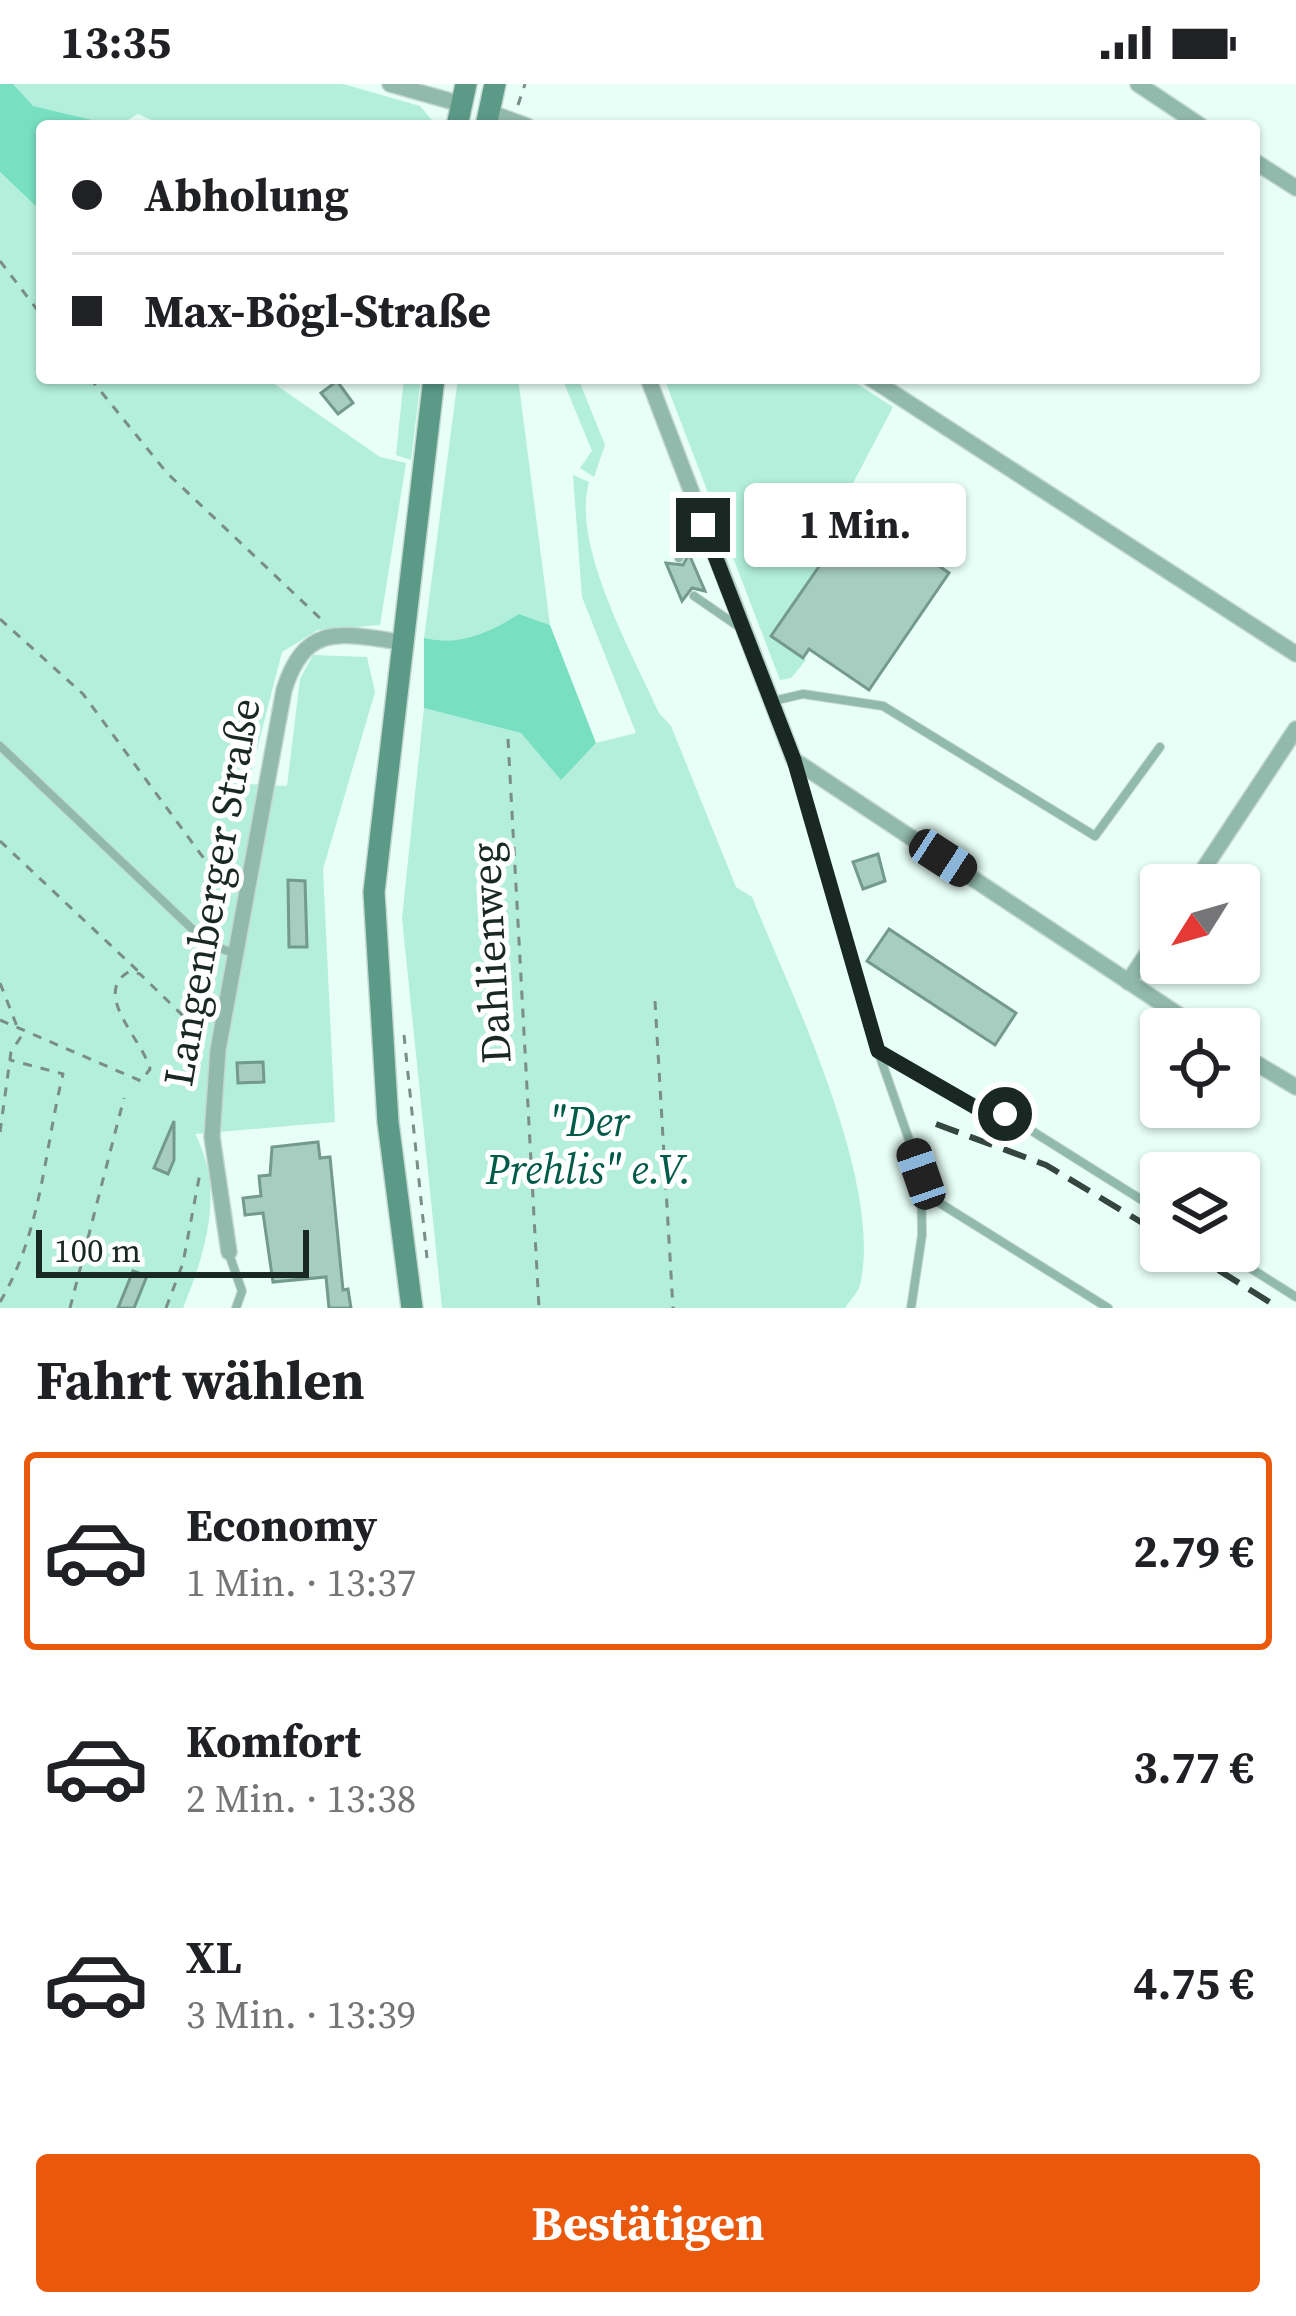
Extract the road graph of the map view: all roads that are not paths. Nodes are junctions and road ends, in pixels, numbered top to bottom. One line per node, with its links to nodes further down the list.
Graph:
1 (390, 84): 4 (street)
2 (495, 84): 5 (main road)
3 (1138, 84): 6 (street)
4 (461, 105): 5 (main road)
5 (487, 119)
6 (1192, 120)
7 (1260, 165): 8 (street)
8 (1296, 188)
9 (433, 384): 16 (main road)
10 (649, 384): 12 (street)
11 (879, 384): 17 (street)
12 (690, 490): 13 (lane); 15 (street)
13 (679, 558)
14 (694, 596): 15 (lane)
15 (743, 629): 18 (street)
16 (400, 642): 24 (street, Langenberger Straße); 37 (main road)
17 (1296, 654)
18 (772, 701): 21 (lane); 22 (street)
19 (1296, 729): 23 (street)
20 (0, 746): 24 (lane)
21 (1160, 747)
22 (794, 760): 26 (street); 28 (lane)
23 (1207, 864)
24 (239, 955): 33 (street, Langenberger Straße)
25 (1140, 964): 26 (street)
26 (1128, 982): 27 (street)
27 (1168, 1008)
28 (878, 1051): 31 (lane); 32 (lane)
29 (1260, 1066): 30 (street)
30 (1296, 1087)
31 (921, 1191): 38 (lane); 39 (lane)
32 (1140, 1199)
33 (229, 1252): 36 (lane)
34 (1256, 1272): 35 (lane)
35 (1296, 1297)
36 (236, 1308)
37 (412, 1308)
38 (911, 1308)
39 (1108, 1308)

